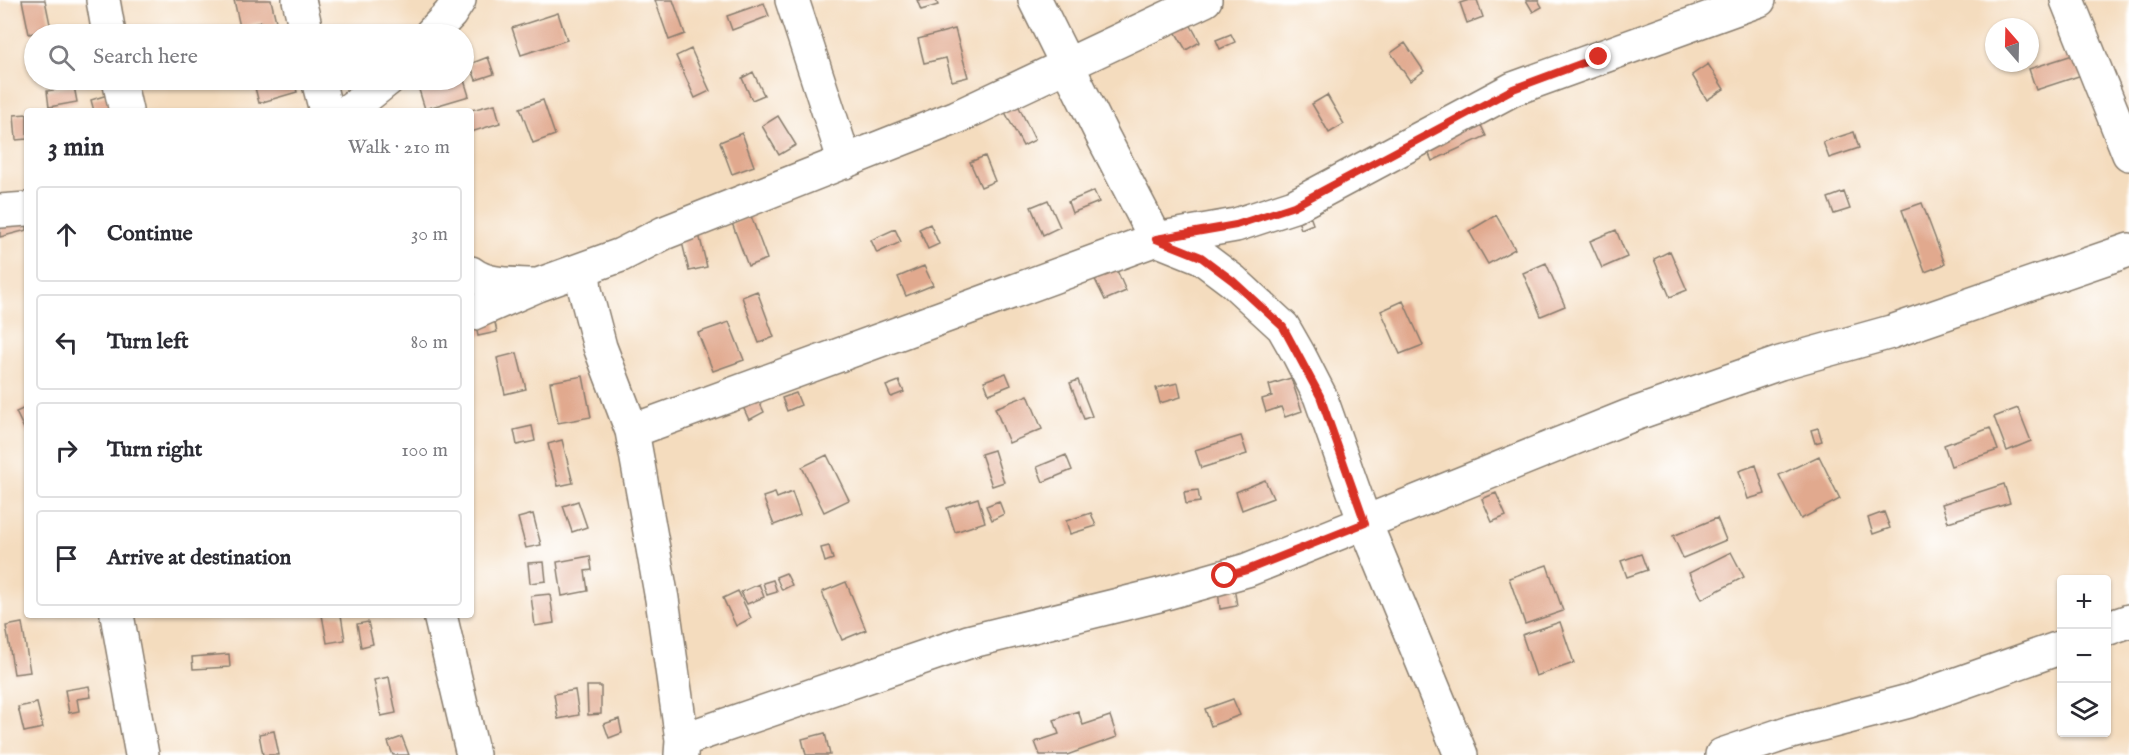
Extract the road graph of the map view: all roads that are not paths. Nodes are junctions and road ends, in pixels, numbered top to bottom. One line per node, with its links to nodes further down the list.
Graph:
1 (103, 0): 8 (street)
2 (299, 0): 9 (street)
3 (792, 0): 18 (street)
4 (1035, 0): 10 (street)
5 (1205, 0): 10 (street)
6 (1759, 0): 21 (street)
7 (2067, 0): 17 (street)
8 (107, 24)
9 (305, 24)
10 (1068, 64): 18 (street); 21 (street)
11 (121, 90): 14 (street)
12 (321, 90): 15 (street)
13 (385, 92): 16 (street)
14 (125, 108)
15 (325, 108)
16 (354, 108)
17 (2129, 154)
18 (845, 162): 23 (street)
19 (24, 209): 20 (street)
20 (0, 211)
21 (1156, 239): 27 (street); 28 (street)
22 (2129, 250): 28 (street)
23 (583, 269): 25 (street); 27 (street)
24 (474, 275): 25 (street)
25 (538, 285): 26 (street)
26 (474, 313)
27 (632, 431): 34 (street)
28 (1365, 523): 34 (street); 37 (street)
29 (120, 618): 35 (street)
30 (441, 618): 36 (street)
31 (2129, 621): 32 (street)
32 (2111, 627)
33 (2057, 648): 38 (street)
34 (681, 747)
35 (141, 755)
36 (473, 755)
37 (1461, 755)
38 (1722, 755)

